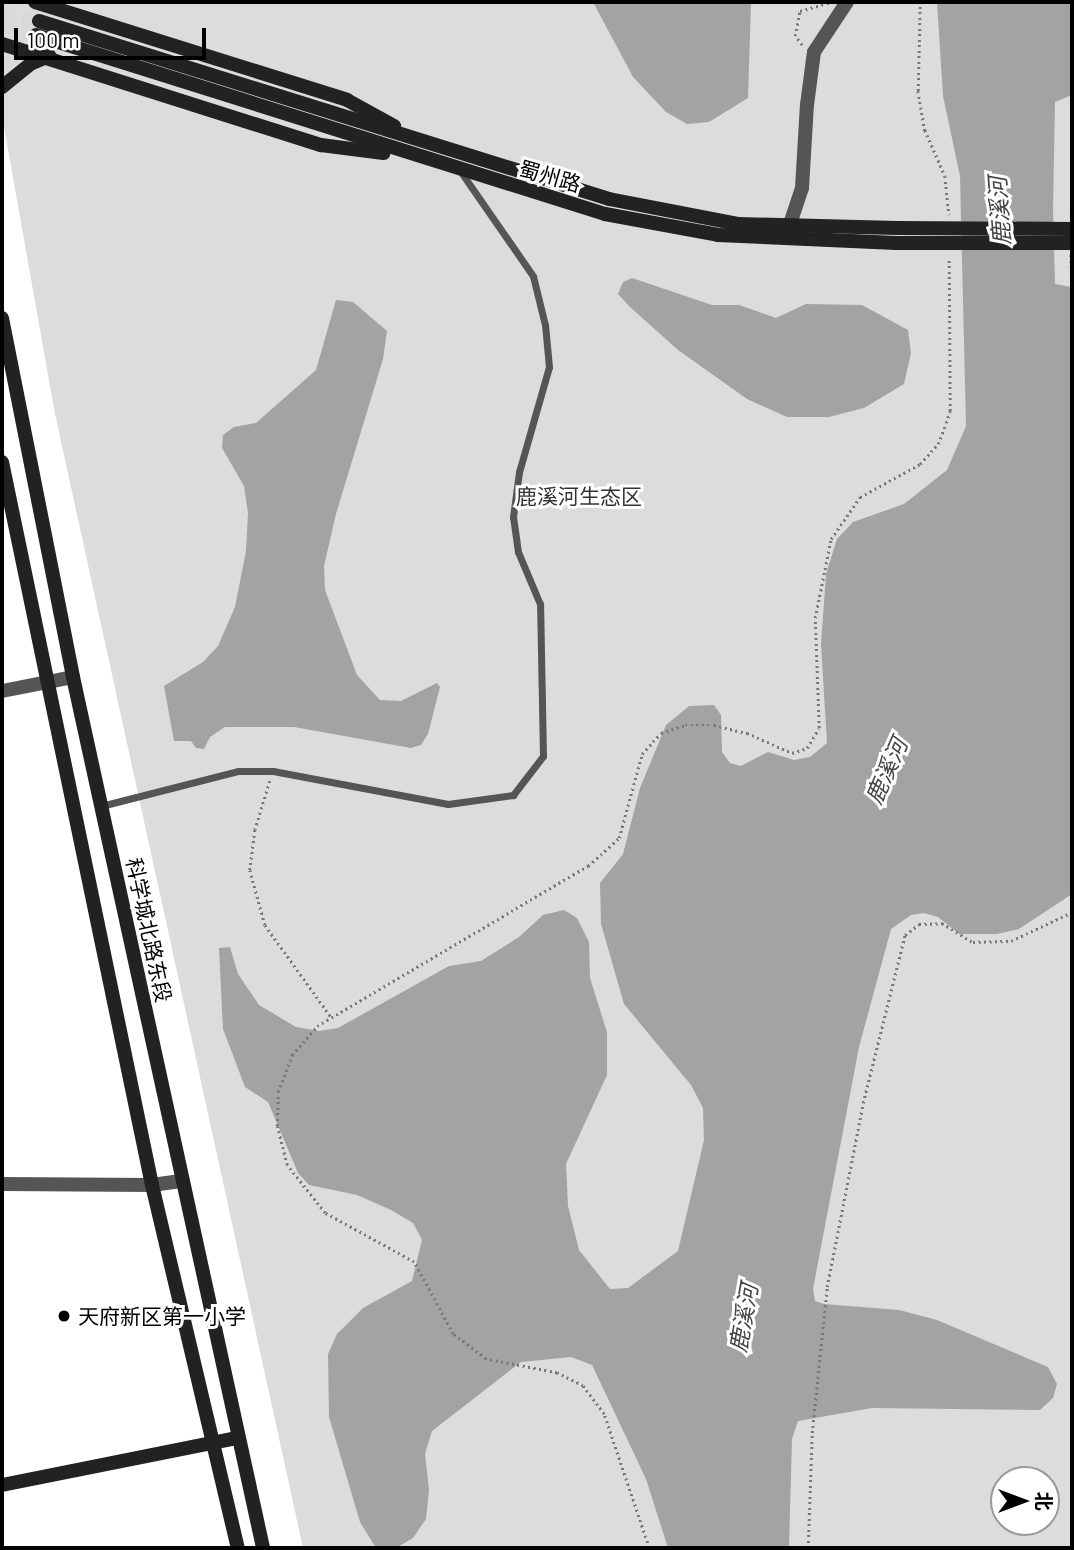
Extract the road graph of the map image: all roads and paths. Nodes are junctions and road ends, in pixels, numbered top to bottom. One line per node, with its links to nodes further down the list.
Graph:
1 (35, 2): 5 (main road)
2 (831, 2): 8 (path)
3 (847, 2): 8 (street)
4 (920, 2): 11 (path)
5 (47, 4): 7 (main road); 12 (main road)
6 (2, 44): 7 (main road)
7 (35, 51): 9 (main road)
8 (814, 51): 15 (street, bridge)
9 (49, 56): 10 (main road); 13 (main road)
10 (2, 87)
11 (918, 91)
12 (423, 142): 13 (main road, 蜀州路); 15 (main road, 蜀州路)
13 (418, 158): 14 (main road, 蜀州路)
14 (461, 171): 17 (main road, 蜀州路); 27 (lane)
15 (789, 227): 17 (main road, 蜀州路)
16 (1072, 229): 17 (main road, 蜀州路, bridge)
17 (896, 236): 18 (main road, 蜀州路, bridge)
18 (1072, 243)
19 (1072, 273): 20 (path)
20 (1072, 280)
21 (2, 318): 24 (main road, 科学城北路东段)
22 (946, 423): 30 (path)
23 (2, 462): 25 (main road)
24 (73, 677): 25 (street); 28 (main road, 科学城北路东段)
25 (45, 684): 26 (street); 33 (main road)
26 (2, 691)
27 (273, 771): 28 (lane); 30 (path)
28 (101, 806): 31 (main road, 科学城北路东段)
29 (1072, 912): 40 (path)
30 (331, 1017): 39 (path)
31 (181, 1181): 33 (street); 34 (main road, 科学城北路东段)
32 (2, 1184): 33 (street)
33 (152, 1185): 35 (main road)
34 (237, 1438): 35 (main road); 38 (main road, 科学城北路东段)
35 (213, 1443): 36 (main road); 37 (main road)
36 (2, 1485)
37 (238, 1548)
38 (263, 1548)
39 (649, 1548)
40 (808, 1548)

